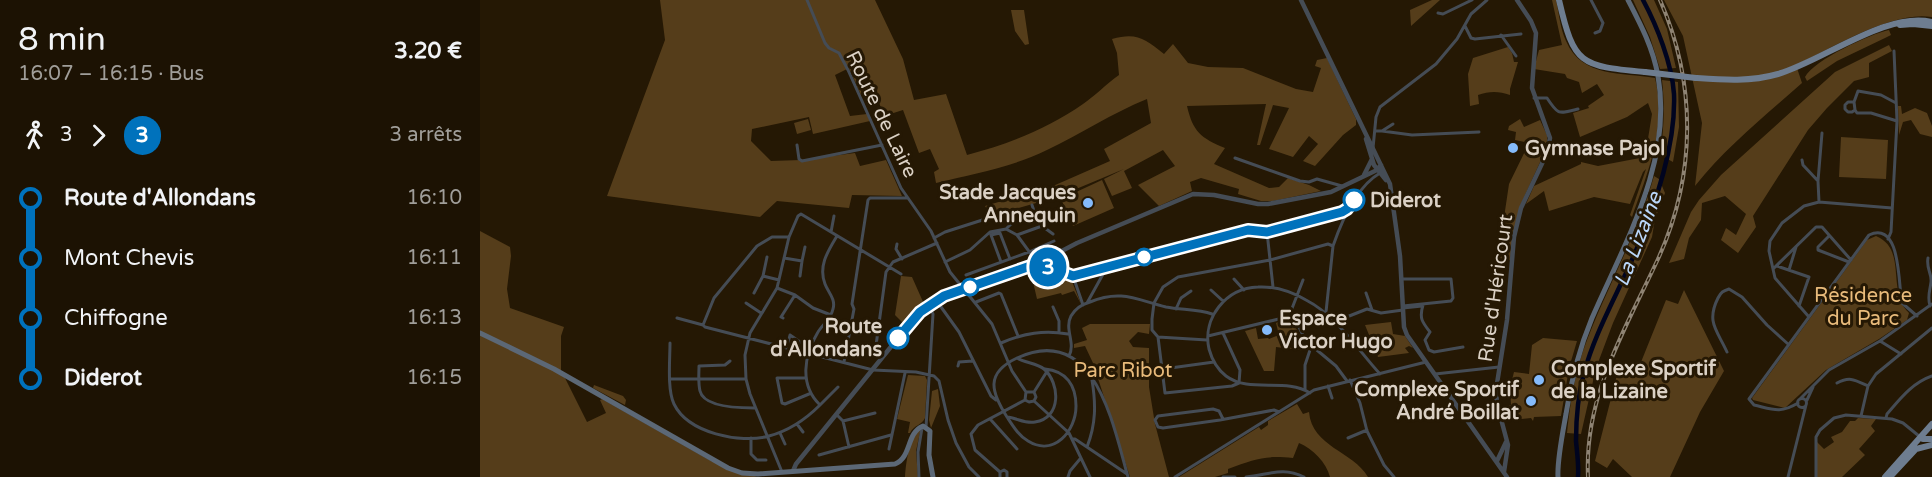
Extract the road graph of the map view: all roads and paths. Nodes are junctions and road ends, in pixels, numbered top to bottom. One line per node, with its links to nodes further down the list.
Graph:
1 (807, 0): 31 (street, Route de Laire)
2 (1301, 0): 32 (street)
3 (1472, 0): 9 (street)
4 (1487, 0): 11 (street)
5 (1517, 0): 19 (street)
6 (1559, 0): 14 (main road, bridge)
7 (1591, 0): 13 (street)
8 (1628, 0): 240 (main road)
9 (1438, 13)
10 (1932, 22): 14 (main road)
11 (1465, 26): 16 (street); 28 (street)
12 (1932, 26): 14 (main road)
13 (1595, 33)
14 (1870, 33)
15 (1521, 34): 16 (street)
16 (1501, 35): 18 (street)
17 (1894, 51): 21 (street)
18 (1516, 56)
19 (1534, 98): 22 (street); 162 (street, Rue d'Héricourt)
20 (1854, 102): 21 (street); 23 (street); 23 (street)
21 (1896, 103): 24 (street)
22 (1578, 109)
23 (1855, 110): 24 (street)
24 (1898, 121): 47 (street)
25 (1393, 124): 26 (street)
26 (1382, 131): 27 (street); 28 (street)
27 (1479, 132)
28 (1376, 133): 32 (street)
29 (1822, 133): 41 (street)
30 (797, 145): 31 (street)
31 (882, 145): 44 (street, Route de Laire)
32 (1371, 146): 34 (street); 36 (street)
33 (1235, 158): 42 (street)
34 (1372, 159): 36 (street); 37 (street); 38 (street)
35 (1802, 160): 41 (street)
36 (1380, 162): 38 (street); 43 (street)
37 (1369, 166): 39 (street); 40 (street)
38 (1378, 171): 40 (street); 43 (street)
39 (1364, 175): 40 (street); 42 (street)
40 (1371, 175): 48 (street)
41 (1818, 181): 45 (street)
42 (1343, 187): 79 (street)
43 (1392, 193): 91 (street)
44 (907, 198): 59 (street, Route de Laire); 67 (street)
45 (1819, 202): 47 (street); 83 (street)
46 (1032, 205): 51 (street)
47 (1892, 208): 60 (street)
48 (1347, 209): 53 (street); 65 (street)
49 (834, 216): 52 (street)
50 (998, 216): 59 (street)
51 (1006, 229): 55 (street); 77 (street)
52 (831, 232): 56 (street); 58 (street)
53 (1267, 232): 74 (street); 82 (street)
54 (1053, 234): 55 (street)
55 (1017, 235): 68 (street)
56 (837, 236): 67 (street); 122 (street)
57 (1829, 236): 64 (street); 76 (street); 76 (street)
58 (789, 237): 70 (street); 130 (street)
59 (934, 238): 62 (street, Route de Laire)
60 (1888, 239): 76 (street); 123 (street)
61 (1054, 241): 68 (street)
62 (937, 243): 71 (street); 77 (street, Route de Laire)
63 (897, 244): 71 (street)
64 (1796, 245): 80 (street); 84 (street)
65 (1333, 246): 74 (street); 119 (street)
66 (805, 247): 75 (street)
67 (861, 250): 81 (street); 156 (street)
68 (1029, 252): 73 (street); 79 (street)
69 (767, 257): 87 (street)
70 (784, 258): 75 (street); 92 (street)
71 (902, 258): 81 (street)
72 (1928, 258): 112 (street)
73 (1010, 259): 78 (street); 78 (street)
74 (1270, 260): 95 (street); 108 (street)
75 (802, 261): 88 (street)
76 (1850, 261): 124 (street)
77 (945, 262): 96 (street, Route de Laire)
78 (1001, 262): 86 (street)
79 (1039, 263): 89 (street); 96 (street)
80 (1777, 266): 83 (street); 84 (street)
81 (889, 267): 85 (street); 153 (street)
82 (1107, 267): 89 (street); 109 (street)
83 (1773, 269): 113 (street)
84 (1789, 270): 113 (street)
85 (901, 274)
86 (966, 275)
87 (763, 276): 92 (street); 100 (street)
88 (800, 276)
89 (1073, 276): 109 (street)
90 (1234, 279): 98 (street)
91 (1401, 279): 111 (street); 115 (street)
92 (779, 280): 94 (street)
93 (1303, 280): 103 (street)
94 (777, 288): 102 (street); 120 (street)
95 (1273, 288): 98 (street); 103 (street)
96 (964, 289): 104 (street); 105 (street, Route de Laire)
97 (1211, 290): 106 (street)
98 (1244, 290): 106 (street)
99 (1191, 291): 116 (street)
100 (754, 293)
101 (1366, 293): 117 (street)
102 (795, 295): 122 (street); 126 (street)
103 (1297, 296): 118 (street); 119 (street)
104 (936, 300): 110 (street); 154 (street)
105 (976, 302): 136 (street); 142 (street, Route de Laire)
106 (1223, 302): 121 (street)
107 (746, 303): 120 (street)
108 (1154, 303): 109 (street); 116 (street); 137 (street)
109 (1085, 304): 135 (street)
110 (929, 305): 153 (street); 168 (street)
111 (1423, 305): 115 (street); 145 (street)
112 (1931, 305): 123 (street)
113 (1799, 306): 124 (street)
114 (1053, 307): 132 (street)
115 (1403, 308): 117 (street); 150 (street)
116 (1176, 309): 121 (street)
117 (1372, 309): 129 (street)
118 (1291, 311): 127 (street); 128 (street)
119 (1326, 312): 129 (street)
120 (761, 314): 138 (street)
121 (1212, 314): 139 (street)
122 (831, 315): 147 (street)
123 (1917, 316): 140 (street)
124 (1809, 317): 143 (street)
125 (677, 318): 130 (street)
126 (783, 318)
127 (1284, 318): 128 (street); 134 (street)
128 (1294, 321): 144 (street)
129 (1335, 322): 169 (street)
130 (703, 325): 138 (street)
131 (1932, 328): 149 (street)
132 (1059, 332): 135 (street); 136 (street)
133 (480, 333): 238 (main road)
134 (1223, 333): 139 (street); 178 (street)
135 (1068, 334): 151 (street)
136 (1018, 336): 142 (street)
137 (1158, 337): 139 (street); 163 (street)
138 (748, 338): 146 (street); 175 (street)
139 (1208, 338): 158 (street)
140 (1881, 341): 149 (street); 177 (street)
141 (670, 344): 173 (street)
142 (1001, 344): 157 (street, Route de Laire)
143 (1788, 344): 148 (street); 195 (street)
144 (1311, 347): 176 (street); 183 (street)
145 (1463, 347)
146 (787, 348): 147 (street); 147 (street)
147 (810, 351): 156 (street); 171 (street)
148 (1727, 352)
149 (1901, 354): 181 (street)
150 (1421, 355): 159 (street); 160 (street)
151 (1069, 356): 152 (street); 172 (street)
152 (1017, 358): 157 (street); 165 (street)
153 (881, 359): 164 (street)
154 (973, 360): 161 (street); 191 (street)
155 (730, 361): 174 (street)
156 (844, 362): 164 (street)
157 (1008, 362): 184 (street, Route de Laire); 191 (street)
158 (1214, 362): 163 (street); 178 (street)
159 (1426, 362): 160 (street); 166 (street)
160 (1419, 364): 166 (street); 169 (street)
161 (958, 366)
162 (1499, 367): 166 (street); 230 (street, Rue d'Héricourt)
163 (1162, 369): 178 (street)
164 (873, 370): 167 (street); 200 (street)
165 (1045, 371): 185 (street); 201 (street); 215 (street)
166 (1434, 371): 228 (street)
167 (904, 373): 168 (street); 216 (street)
168 (930, 374): 211 (street); 243 (street)
169 (1380, 374): 176 (street)
170 (1932, 376): 204 (street)
171 (805, 378): 186 (street); 186 (street)
172 (1092, 378): 225 (street); 239 (street)
173 (670, 379): 174 (street); 218 (street)
174 (699, 379): 175 (street); 196 (street)
175 (746, 379): 196 (street)
176 (1348, 381): 180 (street); 212 (street)
177 (1817, 381): 189 (street); 193 (street)
178 (1239, 383): 183 (street)
179 (1836, 383): 181 (street)
180 (1328, 386): 187 (street); 188 (street)
181 (1868, 386): 202 (street)
182 (838, 387): 194 (street)
183 (1305, 390): 187 (street)
184 (1026, 392): 185 (street); 190 (street)
185 (1034, 392): 192 (street)
186 (809, 394): 194 (street)
187 (1309, 394): 199 (street)
188 (1332, 398)
189 (1800, 399): 193 (street); 195 (street)
190 (1025, 400): 192 (street); 197 (street)
191 (997, 401): 197 (street)
192 (1034, 401): 201 (street)
193 (1806, 403): 195 (street); 208 (street)
194 (820, 405): 209 (street)
195 (1799, 405): 208 (street)
196 (754, 408): 217 (street)
197 (1003, 411): 203 (street); 206 (street)
198 (875, 412): 207 (street)
199 (1279, 412): 205 (street); 247 (street)
200 (836, 414): 207 (street); 234 (street)
201 (1050, 415): 203 (street); 215 (street)
202 (1861, 416): 204 (street); 255 (street)
203 (1007, 417): 215 (street)
204 (1886, 418): 220 (street)
205 (1223, 419): 205 (street)
206 (992, 420): 227 (street); 237 (street)
207 (843, 421): 224 (street)
208 (1803, 421): 254 (street)
209 (797, 423): 213 (street); 214 (street)
210 (1932, 426): 220 (main road)
211 (924, 427): 234 (main road); 241 (street); 242 (main road)
212 (1367, 430): 219 (street); 253 (street)
213 (803, 432)
214 (780, 433): 217 (street); 223 (street)
215 (1069, 433): 221 (street)
216 (891, 435): 224 (street); 226 (street)
217 (767, 437): 218 (street); 235 (street)
218 (751, 438): 231 (street)
219 (1348, 438)
220 (1922, 438): 222 (main road); 256 (main road)
221 (1072, 439): 225 (street); 232 (street)
222 (1931, 443): 256 (main road)
223 (785, 444)
224 (849, 447): 229 (street)
225 (1087, 447): 239 (street)
226 (889, 449)
227 (1017, 449)
228 (1492, 454): 230 (street); 233 (street)
229 (819, 455)
230 (1503, 456): 233 (street, Rue d'Héricourt); 236 (street)
231 (766, 459)
232 (1080, 459): 245 (street); 246 (street)
233 (1497, 461): 236 (street)
234 (793, 471): 235 (main road)
235 (782, 472): 238 (main road)
236 (1506, 474)
237 (1000, 475): 244 (street)
238 (759, 476)
239 (1127, 476)
240 (1558, 476)
241 (919, 477)
242 (933, 477)
243 (979, 477)
244 (1007, 477)
245 (1068, 477)
246 (1090, 477)
247 (1175, 477)
248 (1223, 477): 249 (street)
249 (1235, 477)
250 (1246, 477): 251 (street)
251 (1253, 477): 252 (street)
252 (1304, 477)
253 (1394, 477)
254 (1788, 477)
255 (1816, 477)
256 (1888, 477)

